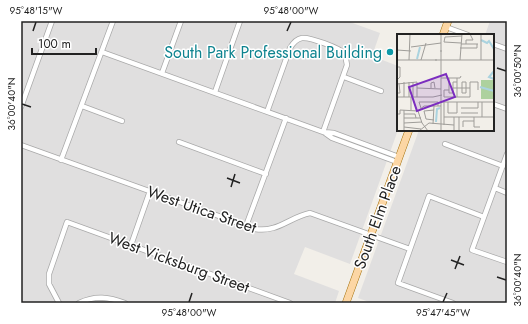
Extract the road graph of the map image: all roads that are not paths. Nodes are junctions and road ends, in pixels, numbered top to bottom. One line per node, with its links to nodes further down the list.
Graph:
1 (52, 21): 17 (street)
2 (113, 21): 10 (street)
3 (181, 21): 11 (street)
4 (240, 21): 14 (street)
5 (447, 24): 6 (main road); 7 (street)
6 (443, 34)
7 (466, 34)
8 (494, 44): 9 (street)
9 (507, 49)
10 (102, 52): 11 (street); 16 (street)
11 (162, 73): 14 (street)
12 (344, 77): 13 (street); 19 (street); 23 (street)
13 (381, 91)
14 (215, 92): 19 (street)
15 (494, 104): 18 (street)
16 (82, 106): 21 (street); 29 (street)
17 (21, 107)
18 (507, 109)
19 (267, 112): 20 (street)
20 (286, 118): 23 (street); 31 (street)
21 (122, 121)
22 (409, 131): 28 (main road, South Elm Place)
23 (323, 132): 28 (street)
24 (179, 142): 31 (street)
25 (445, 144): 30 (street)
26 (21, 145): 29 (street, West Utica Street)
27 (507, 154): 30 (street)
28 (398, 159): 37 (main road, South Elm Place)
29 (61, 160): 33 (street, West Utica Street)
30 (503, 166): 32 (street)
31 (266, 174): 36 (street)
32 (495, 188): 34 (street); 35 (street)
33 (150, 191): 36 (street, West Utica Street); 38 (street)
34 (507, 193)
35 (484, 217): 39 (street); 40 (street)
36 (246, 226): 37 (street, West Utica Street)
37 (371, 235): 39 (street, West Utica Street); 45 (main road, South Elm Place)
38 (131, 245): 41 (street, West Vicksburg Street); 44 (street, West Vicksburg Street)
39 (410, 249): 46 (street)
40 (507, 262)
41 (59, 303)
42 (79, 303): 43 (street)
43 (125, 303)
44 (290, 303)
45 (346, 303)
46 (453, 303)

